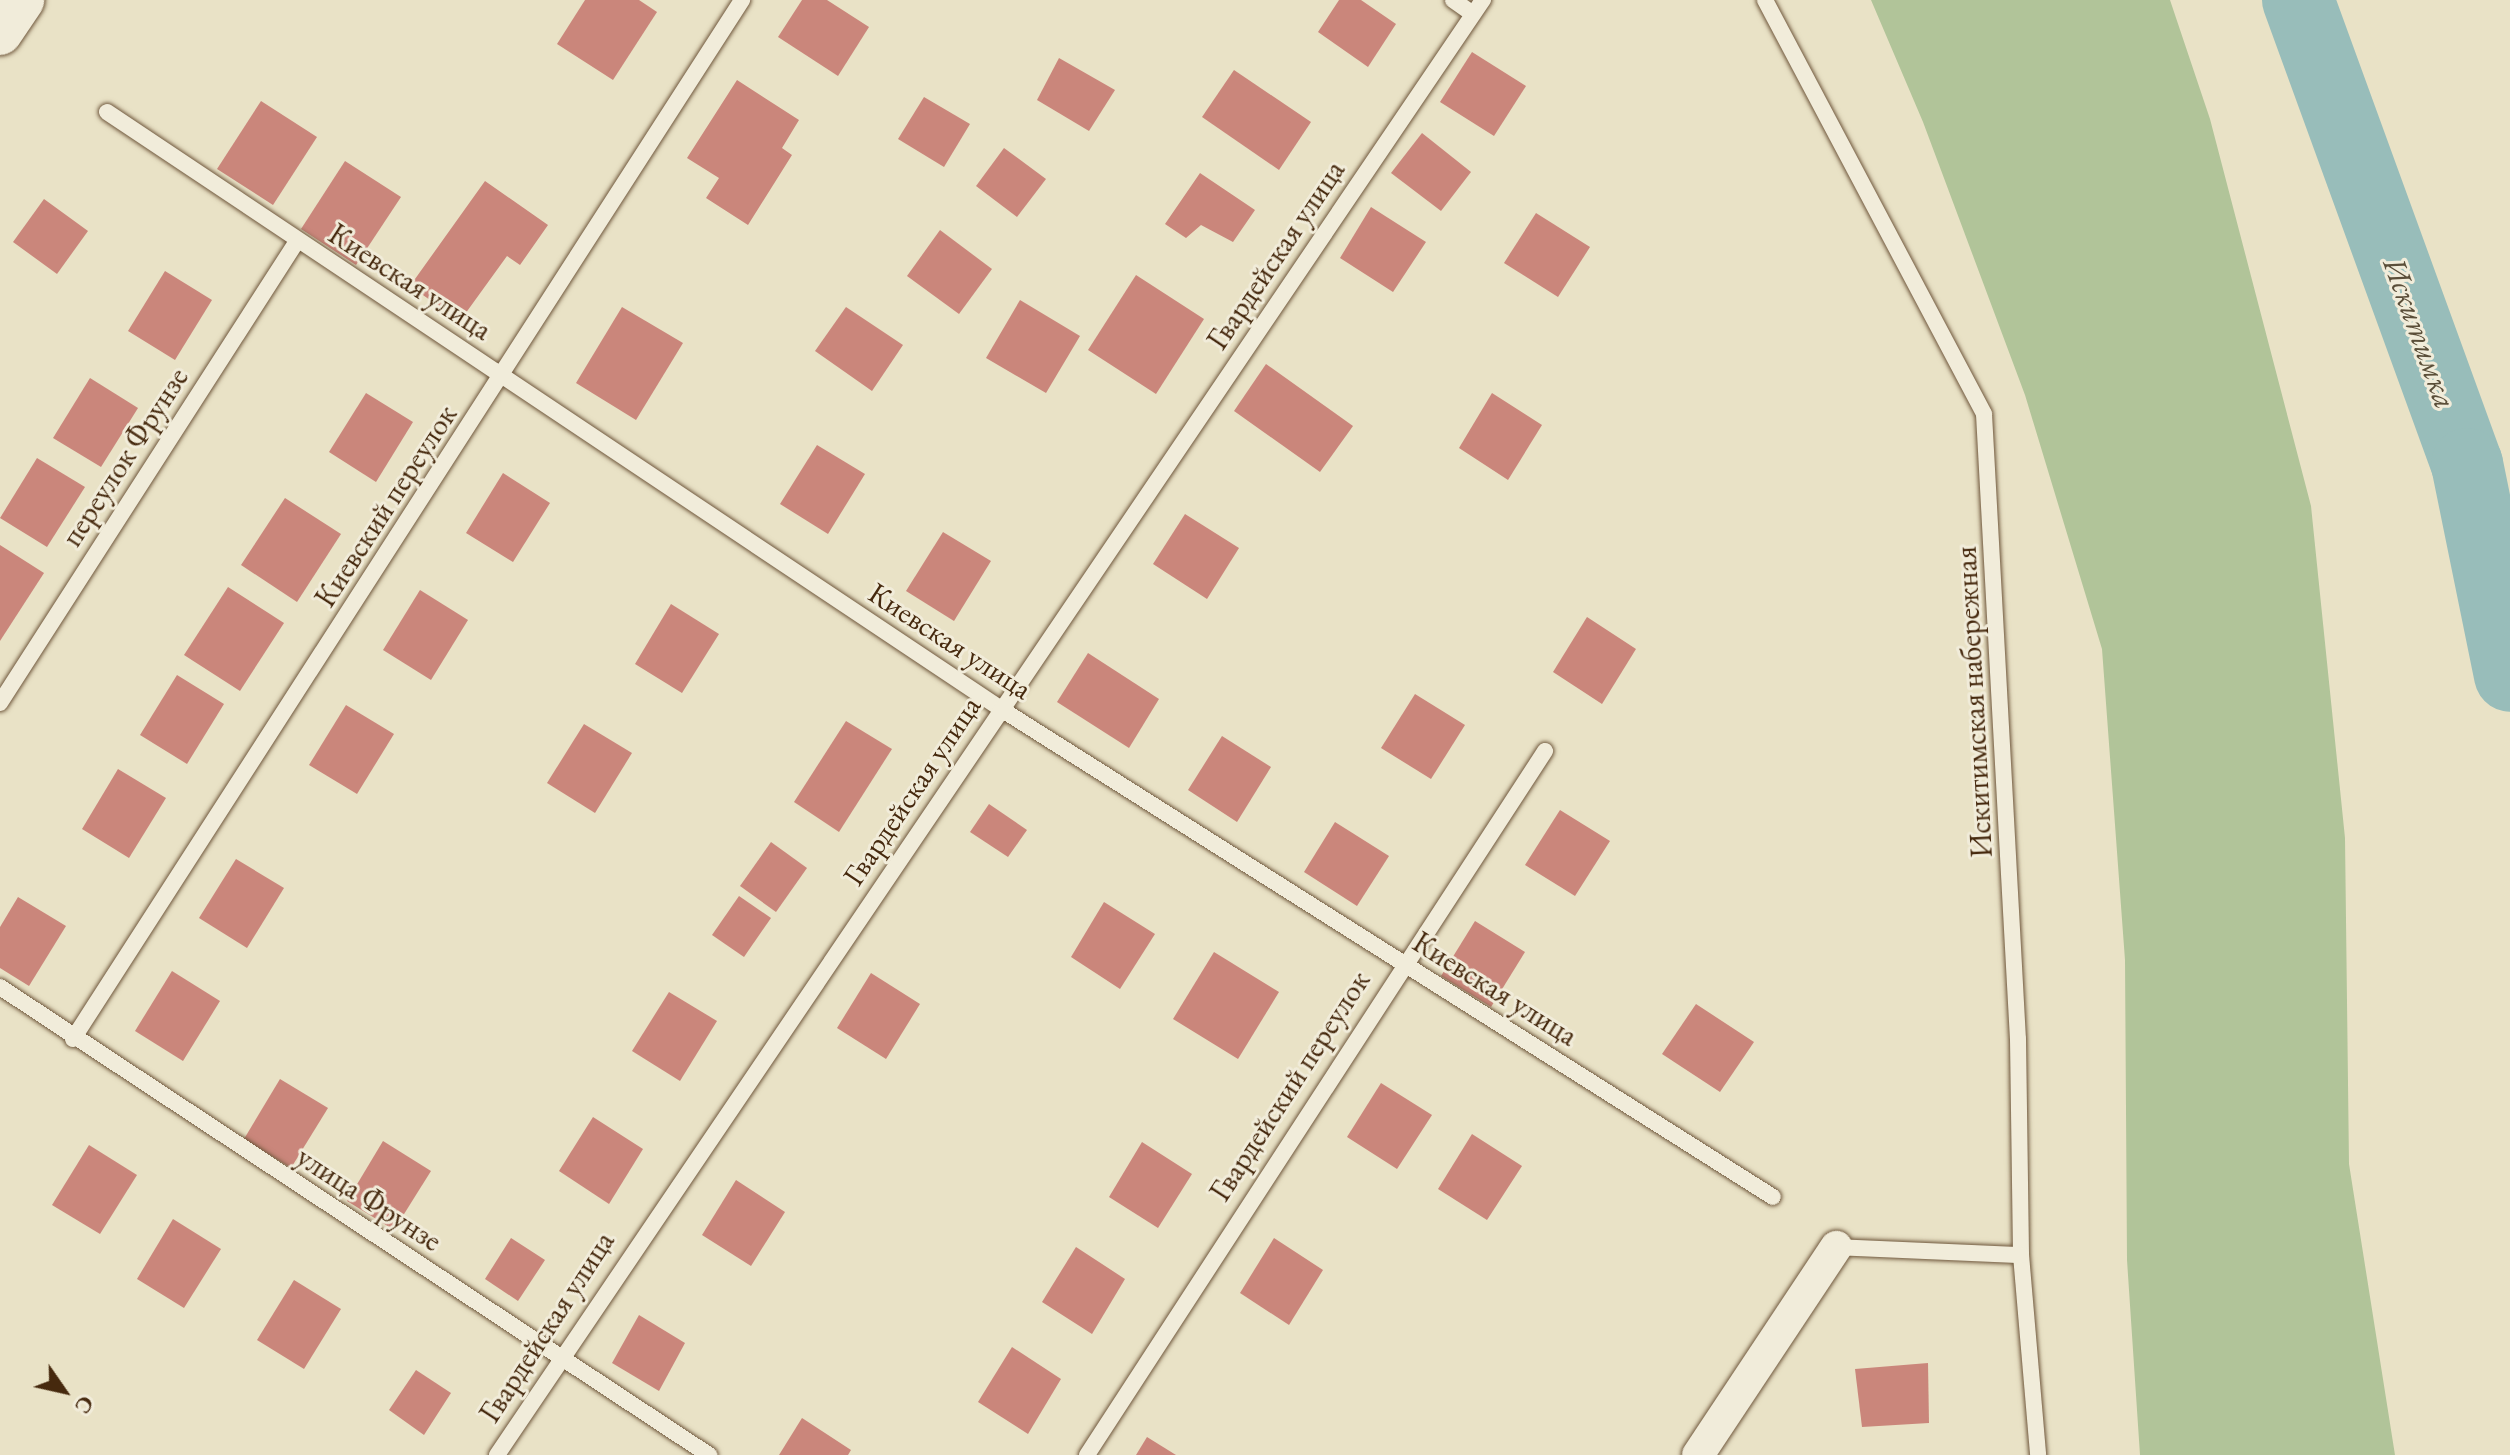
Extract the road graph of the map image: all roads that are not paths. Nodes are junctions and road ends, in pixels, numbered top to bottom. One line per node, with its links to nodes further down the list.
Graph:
1 (22, 0): 6 (main road)
2 (742, 0): 9 (lane, Киевский переулок)
3 (1453, 0): 5 (lane)
4 (1765, 0): 18 (lane, Искитимская набережная)
5 (1478, 7): 11 (lane, Гвардейская улица)
6 (0, 33)
7 (107, 112): 8 (lane, Киевская улица)
8 (297, 241): 9 (lane, Киевская улица); 10 (lane, переулок Фрунзе)
9 (502, 377): 11 (lane, Киевская улица); 15 (lane, Киевский переулок)
10 (0, 703)
11 (1001, 709): 13 (lane, Киевская улица); 19 (lane, Гвардейская улица)
12 (1545, 751): 13 (lane, Гвардейский переулок)
13 (1402, 964): 16 (lane, Киевская улица); 22 (lane, Гвардейский переулок)
14 (0, 987): 15 (lane, улица Фрунзе)
15 (73, 1039): 19 (lane, улица Фрунзе)
16 (1773, 1197)
17 (1836, 1247): 18 (lane); 23 (street)
18 (2021, 1255): 24 (lane, Искитимская набережная)
19 (559, 1357): 20 (lane, Гвардейская улица); 21 (lane, улица Фрунзе)
20 (497, 1455)
21 (709, 1455)
22 (1087, 1455)
23 (1698, 1455)
24 (2038, 1455)

